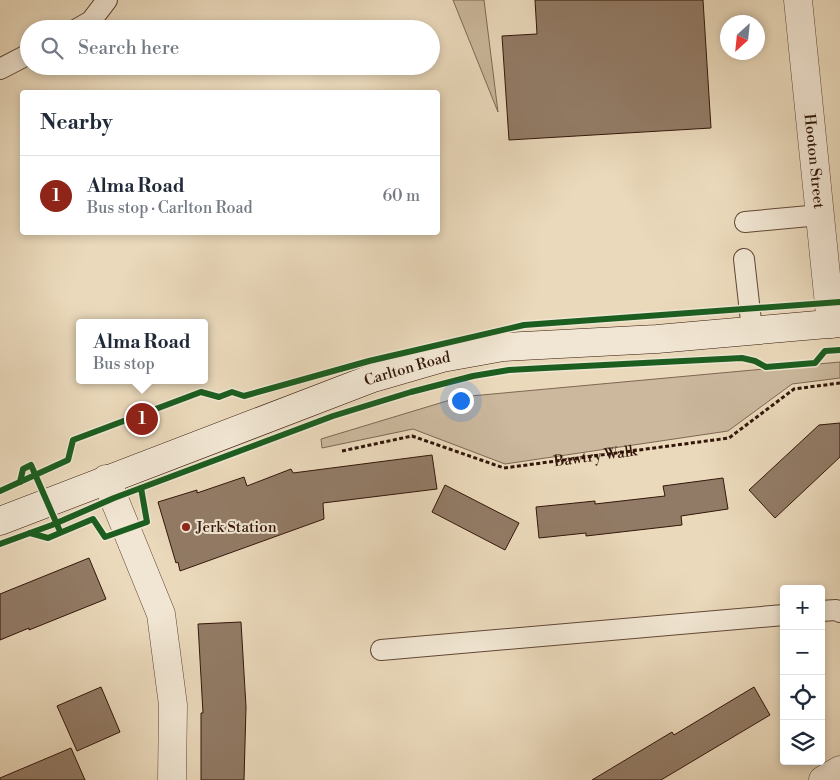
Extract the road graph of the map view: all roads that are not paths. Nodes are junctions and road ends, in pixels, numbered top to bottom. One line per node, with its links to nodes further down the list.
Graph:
1 (107, 0): 3 (lane)
2 (798, 0): 6 (main road, Hooton Street)
3 (92, 20)
4 (20, 58): 5 (lane)
5 (0, 68)
6 (820, 215): 7 (lane); 9 (main road, Hooton Street)
7 (745, 222)
8 (744, 259): 10 (lane)
9 (836, 324): 10 (main road, Carlton Road)
10 (752, 330): 11 (main road, Carlton Road)
11 (106, 480): 12 (main road, Carlton Road); 18 (main road)
12 (0, 521)
13 (825, 611): 14 (lane)
14 (840, 612)
15 (780, 615): 16 (lane)
16 (381, 650)
17 (840, 770): 19 (main road)
18 (172, 780)
19 (822, 780)

